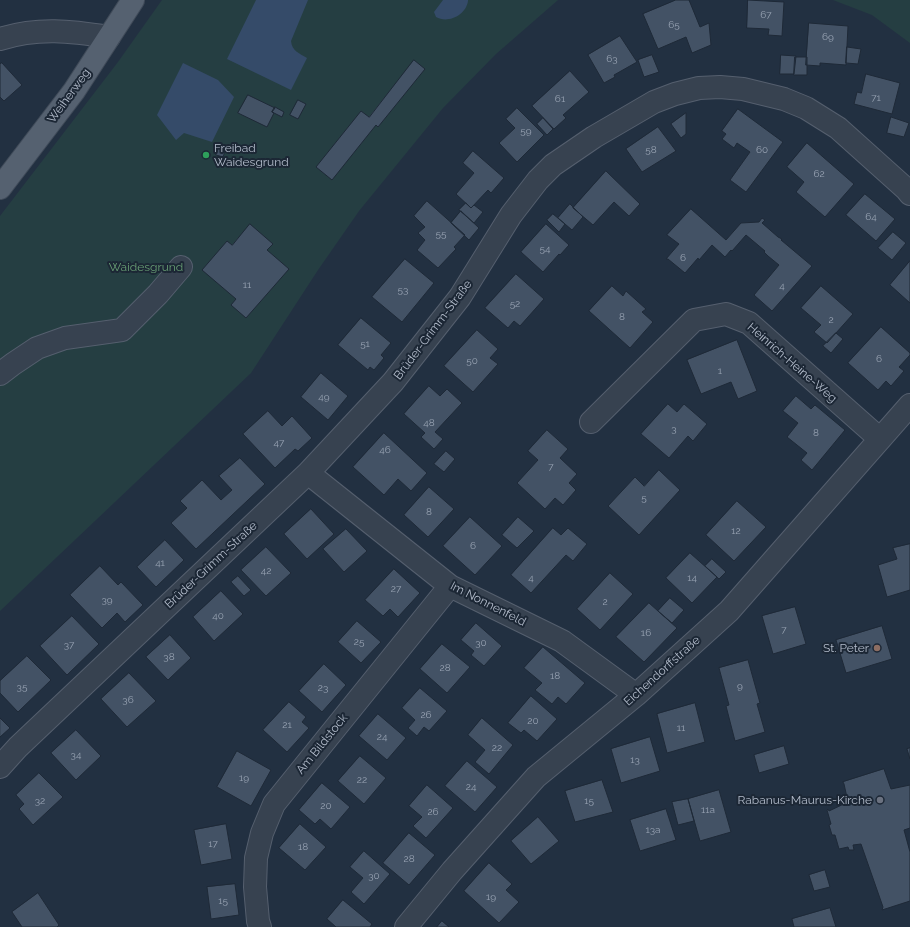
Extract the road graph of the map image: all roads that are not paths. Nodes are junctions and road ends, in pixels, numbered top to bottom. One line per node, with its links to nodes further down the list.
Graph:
1 (133, 0): 2 (main road, Weiherweg)
2 (110, 37): 3 (street); 4 (main road, Weiherweg)
3 (0, 39)
4 (0, 188)
5 (910, 194): 11 (street, Brüder-Grimm-Straße)
6 (181, 267): 7 (street)
7 (0, 374)
8 (910, 405): 10 (street, Eichendorffstraße)
9 (591, 422): 10 (street, Heinrich-Heine-Weg)
10 (880, 439): 13 (street, Eichendorffstraße)
11 (308, 473): 12 (street, Im Nonnenfeld); 14 (street, Brüder-Grimm-Straße)
12 (450, 586): 13 (street, Im Nonnenfeld); 15 (street, Am Bildstock)
13 (636, 695): 16 (street, Eichendorffstraße)
14 (0, 767)
15 (260, 927)
16 (406, 927)

